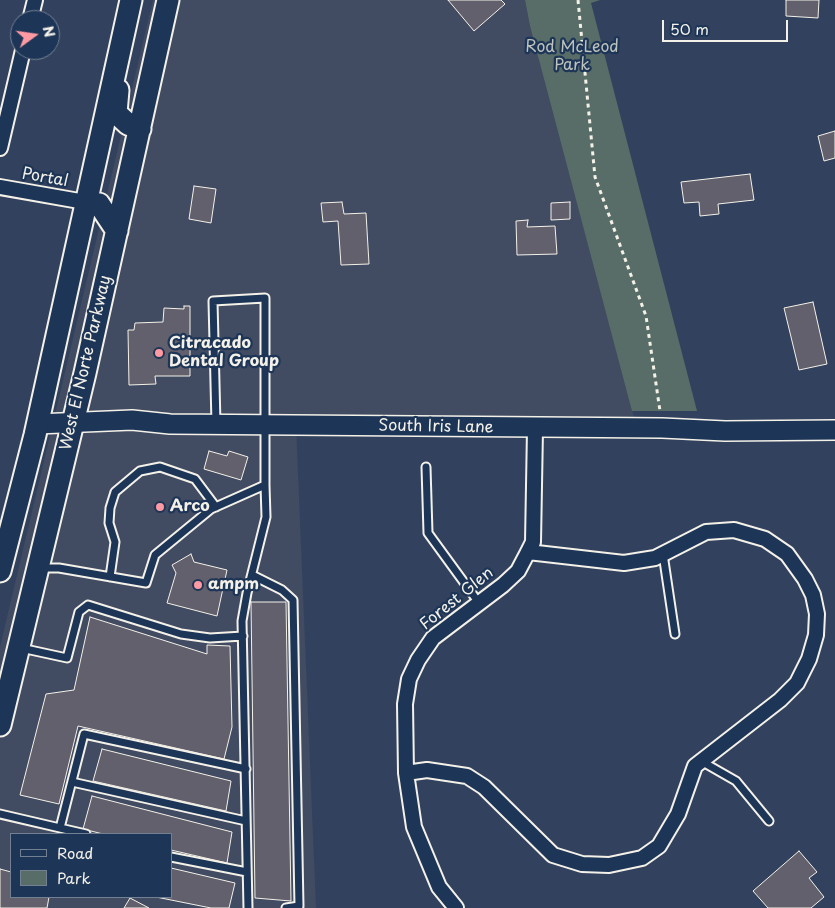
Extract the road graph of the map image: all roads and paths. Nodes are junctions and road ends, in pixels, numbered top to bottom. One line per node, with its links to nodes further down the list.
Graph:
1 (131, 0): 4 (main road, West El Norte Parkway)
2 (168, 0): 6 (main road, West El Norte Parkway)
3 (578, 0): 11 (path)
4 (123, 35): 6 (main road); 9 (main road, West El Norte Parkway)
5 (21, 60): 7 (street)
6 (140, 128): 10 (main road, West El Norte Parkway)
7 (0, 148)
8 (0, 187): 9 (street, Portal)
9 (85, 202): 10 (main road); 12 (main road, West El Norte Parkway)
10 (117, 230): 13 (main road, West El Norte Parkway)
11 (660, 415)
12 (37, 424): 13 (street, South Iris Lane); 24 (main road, West El Norte Parkway)
13 (72, 424): 14 (street, South Iris Lane); 23 (main road, West El Norte Parkway)
14 (216, 424): 15 (street, South Iris Lane); 15 (lane)
15 (267, 425): 16 (street, South Iris Lane); 19 (lane)
16 (535, 429): 17 (street, South Iris Lane); 21 (street, Forest Glen)
17 (835, 430)
18 (426, 467): 27 (lane)
19 (265, 485): 20 (lane); 25 (lane)
20 (216, 507): 26 (lane); 26 (lane)
21 (528, 552): 22 (street); 27 (street, Forest Glen)
22 (663, 554): 28 (lane); 32 (street)
23 (37, 568): 26 (lane); 30 (main road, West El Norte Parkway)
24 (0, 571)
25 (252, 574): 29 (lane); 44 (lane)
26 (110, 577)
27 (479, 603): 34 (street, Forest Glen)
28 (674, 634)
29 (243, 636): 30 (lane); 33 (lane)
30 (18, 648): 31 (main road, West El Norte Parkway)
31 (0, 725)
32 (701, 761): 34 (street); 38 (lane)
33 (246, 770): 35 (lane); 37 (lane)
34 (406, 773): 45 (street, Forest Glen)
35 (72, 782): 37 (lane); 39 (lane)
36 (0, 814): 39 (lane)
37 (246, 821): 42 (lane)
38 (769, 821)
39 (60, 828): 40 (lane)
40 (82, 833)
41 (172, 857): 42 (lane)
42 (247, 872): 43 (lane)
43 (248, 908)
44 (286, 908)
45 (456, 908)

